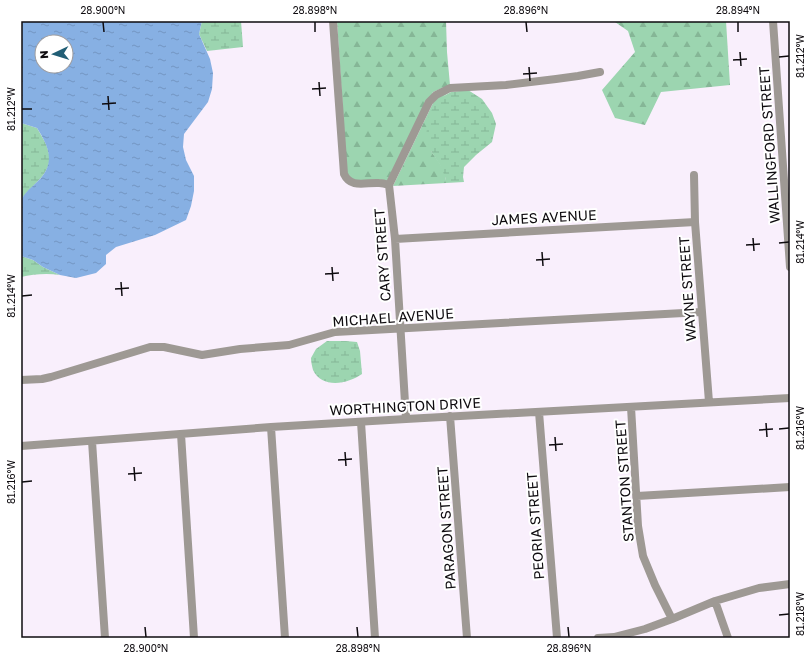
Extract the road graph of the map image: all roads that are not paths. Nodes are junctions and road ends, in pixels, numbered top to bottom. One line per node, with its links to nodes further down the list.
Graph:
1 (333, 21): 5 (street)
2 (773, 21): 8 (street, WALLINGFORD STREET)
3 (600, 72): 5 (street)
4 (694, 175): 6 (street, WAYNE STREET)
5 (389, 185): 7 (street, CARY STREET)
6 (695, 222): 7 (street, JAMES AVENUE); 9 (street, WAYNE STREET)
7 (395, 239): 10 (street, CARY STREET)
8 (790, 267)
9 (702, 312): 10 (street, MICHAEL AVENUE); 13 (street, WAYNE STREET)
10 (400, 329): 11 (street, MICHAEL AVENUE); 17 (street, CARY STREET)
11 (21, 380)
12 (790, 398): 13 (street, WORTHINGTON DRIVE)
13 (709, 402): 14 (street, WORTHINGTON DRIVE)
14 (631, 407): 15 (street, WORTHINGTON DRIVE); 24 (street, STANTON STREET)
15 (539, 412): 16 (street, WORTHINGTON DRIVE); 33 (street, PEORIA STREET)
16 (450, 416): 17 (street, WORTHINGTON DRIVE); 32 (street, PARAGON STREET)
17 (406, 419): 18 (street, WORTHINGTON DRIVE)
18 (361, 422): 19 (street, WORTHINGTON DRIVE); 31 (street)
19 (271, 427): 20 (street, WORTHINGTON DRIVE); 30 (street)
20 (181, 434): 21 (street, WORTHINGTON DRIVE); 29 (street)
21 (92, 441): 22 (street, WORTHINGTON DRIVE); 28 (street)
22 (21, 446)
23 (790, 488): 24 (street)
24 (637, 496): 27 (street, STANTON STREET)
25 (790, 584): 26 (street)
26 (715, 601): 27 (street); 35 (street)
27 (672, 619): 34 (street)
28 (105, 638)
29 (194, 638)
30 (285, 638)
31 (376, 638)
32 (467, 638)
33 (557, 638)
34 (598, 638)
35 (728, 638)

